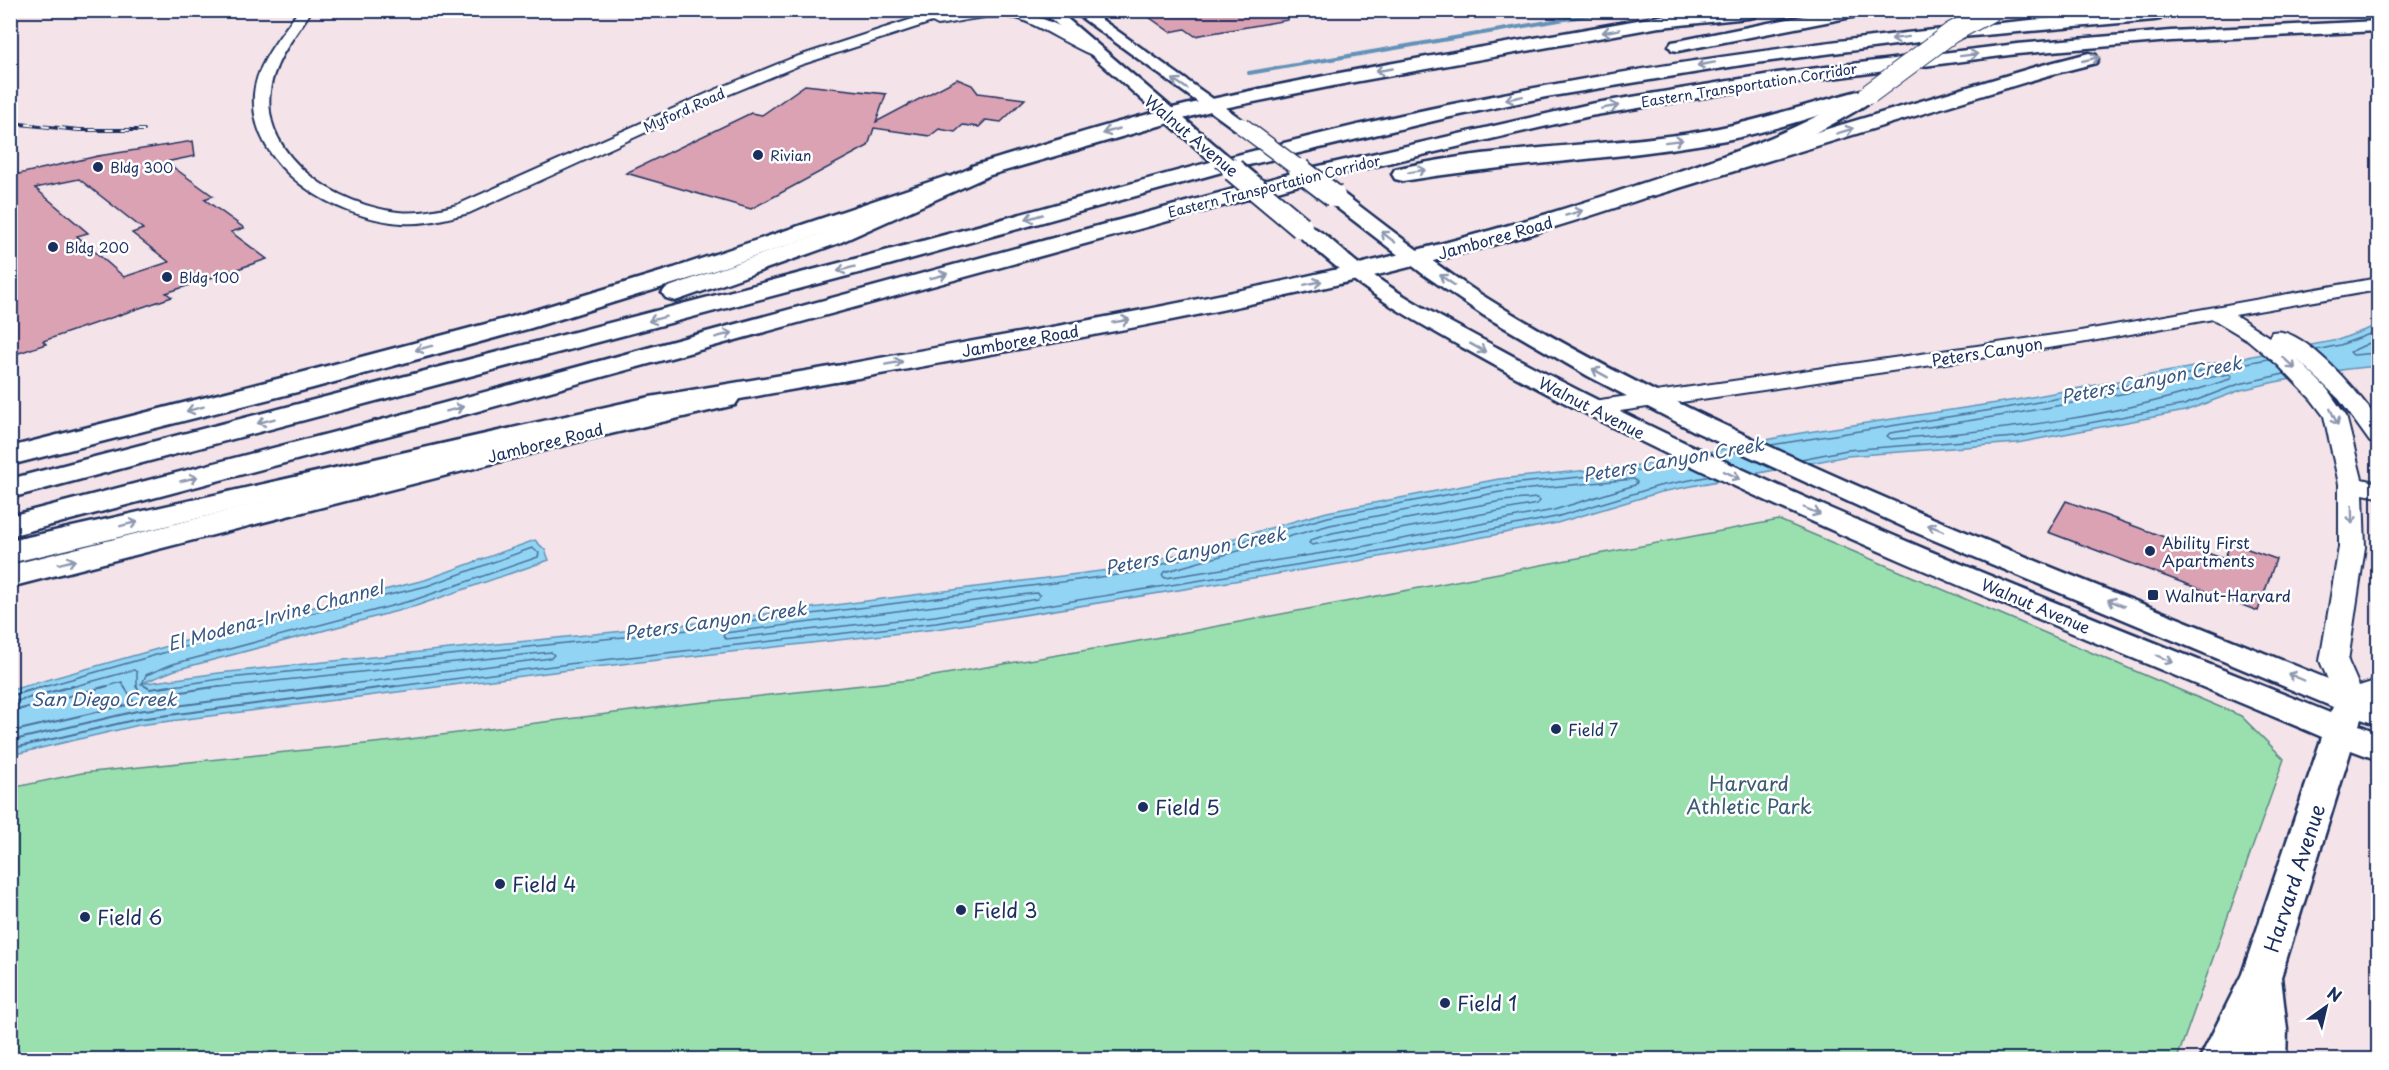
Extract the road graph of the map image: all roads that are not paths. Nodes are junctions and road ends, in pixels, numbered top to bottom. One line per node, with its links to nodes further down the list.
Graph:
1 (306, 10): 11 (street, Myford Road)
2 (955, 10): 11 (street, Myford Road)
3 (1048, 10): 14 (main road, Walnut Avenue)
4 (1078, 10): 17 (main road, Walnut Avenue, one-way to 4)
5 (1727, 10): 10 (main road)
6 (1780, 10): 10 (main road)
7 (1862, 10): 13 (main road)
8 (1993, 10): 16 (main road, Jamboree Road, bridge)
9 (2174, 13): 21 (main road, Eastern Transportation Corridor, one-way to 21)
10 (1661, 22): 17 (main road, one-way to 17)
11 (905, 27): 14 (street)
12 (2379, 27): 20 (main road, one-way to 12); 22 (main road, Eastern Transportation Corridor, one-way to 12)
13 (1654, 51)
14 (1099, 54): 18 (main road, Walnut Avenue)
15 (1612, 60): 21 (main road)
16 (1869, 94): 20 (main road, Jamboree Road); 22 (main road, one-way to 16)
17 (1211, 105): 18 (main road); 23 (main road, Walnut Avenue, one-way to 17, bridge)
18 (1168, 115): 19 (main road, one-way to 19); 24 (main road, Walnut Avenue, bridge)
19 (980, 171): 31 (main road); 33 (main road, one-way to 33)
20 (1648, 190): 23 (main road, Jamboree Road, one-way to 20)
21 (1090, 202): 31 (main road, one-way to 31)
22 (1132, 222): 37 (main road, one-way to 22)
23 (1417, 259): 24 (main road, Jamboree Road); 29 (main road, Walnut Avenue, one-way to 23)
24 (1357, 274): 28 (main road, Jamboree Road, one-way to 24); 30 (main road, Walnut Avenue, one-way to 30)
25 (2379, 284): 26 (street, Peters Canyon)
26 (2224, 311): 27 (street); 29 (street, Peters Canyon)
27 (2264, 334): 32 (street); 34 (street, one-way to 34)
28 (836, 374): 38 (main road, one-way to 28); 39 (main road, Jamboree Road, one-way to 28)
29 (1651, 399): 30 (street, Peters Canyon); 40 (main road, Walnut Avenue, one-way to 29)
30 (1593, 408): 40 (main road, Walnut Avenue, one-way to 40)
31 (297, 413): 35 (main road, one-way to 35)
32 (2379, 437)
33 (10, 456)
34 (2351, 484): 36 (street); 40 (street, one-way to 40)
35 (10, 489)
36 (2379, 490)
37 (10, 526)
38 (10, 552)
39 (10, 576)
40 (2362, 709): 41 (main road, Walnut Avenue); 42 (main road, Harvard Avenue)
41 (2379, 747)
42 (2261, 977): 43 (main road); 44 (main road, Harvard Avenue)
43 (2220, 1059)
44 (2265, 1059)

